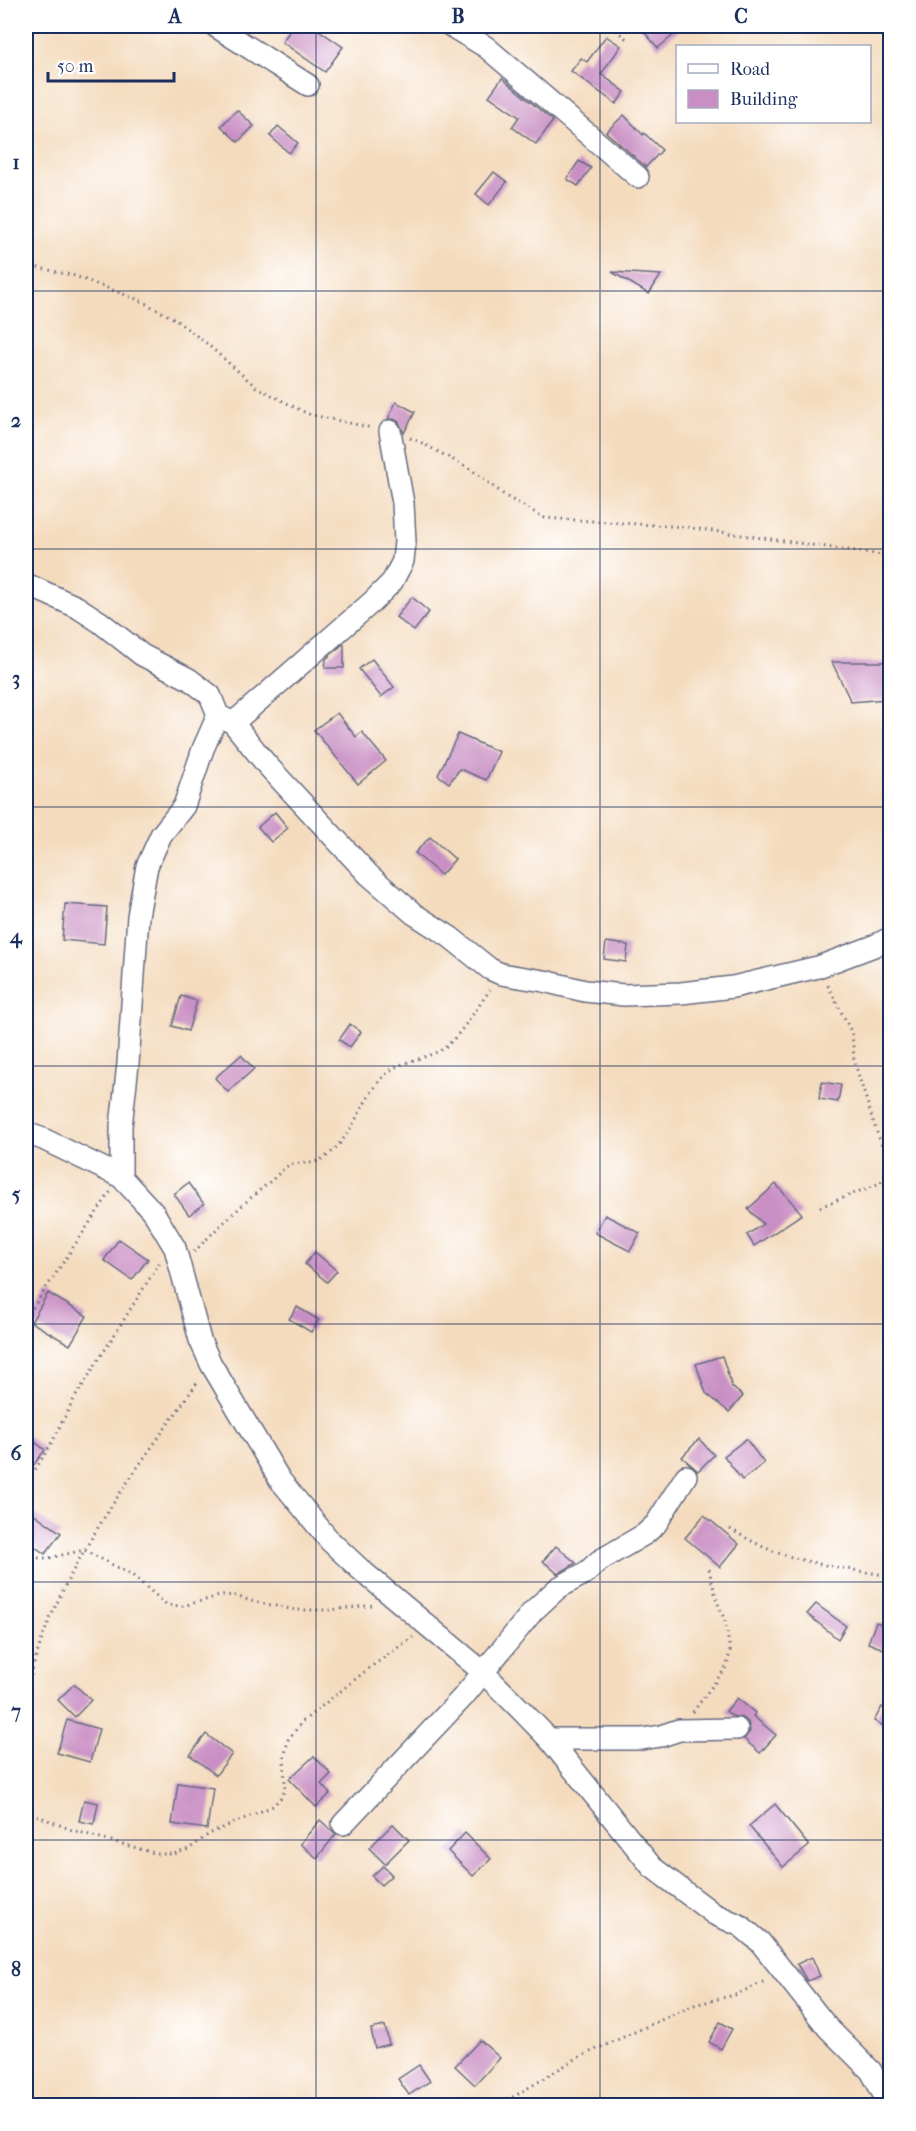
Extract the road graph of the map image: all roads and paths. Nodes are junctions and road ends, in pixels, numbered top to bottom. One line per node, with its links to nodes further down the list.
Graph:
1 (215, 26): 5 (street)
2 (451, 26): 6 (street)
3 (611, 26): 4 (path)
4 (629, 41)
5 (308, 85)
6 (638, 177)
7 (26, 265): 8 (path)
8 (390, 431): 9 (path); 11 (street)
9 (891, 556)
10 (26, 584): 11 (street)
11 (226, 719): 14 (street); 16 (street)
12 (891, 938): 13 (street)
13 (818, 967): 14 (street); 17 (path)
14 (501, 974): 19 (path)
15 (26, 1133): 16 (street)
16 (121, 1177): 18 (street); 20 (path)
17 (820, 1207)
18 (169, 1237): 19 (street); 23 (path)
19 (181, 1266): 21 (street)
20 (26, 1318)
21 (211, 1364): 25 (path); 29 (street)
22 (686, 1476): 31 (street)
23 (26, 1485)
24 (730, 1529): 28 (path)
25 (84, 1550): 26 (path); 29 (path); 32 (path)
26 (26, 1558)
27 (708, 1566): 34 (path)
28 (891, 1576)
29 (399, 1601): 30 (street)
30 (429, 1626): 31 (street); 36 (path)
31 (483, 1672): 35 (street); 37 (street)
32 (26, 1699)
33 (737, 1729): 34 (street)
34 (679, 1730): 35 (street)
35 (549, 1739): 38 (street)
36 (26, 1811)
37 (343, 1824)
38 (785, 1971): 39 (path); 40 (street)
39 (490, 2106)
40 (890, 2106)

